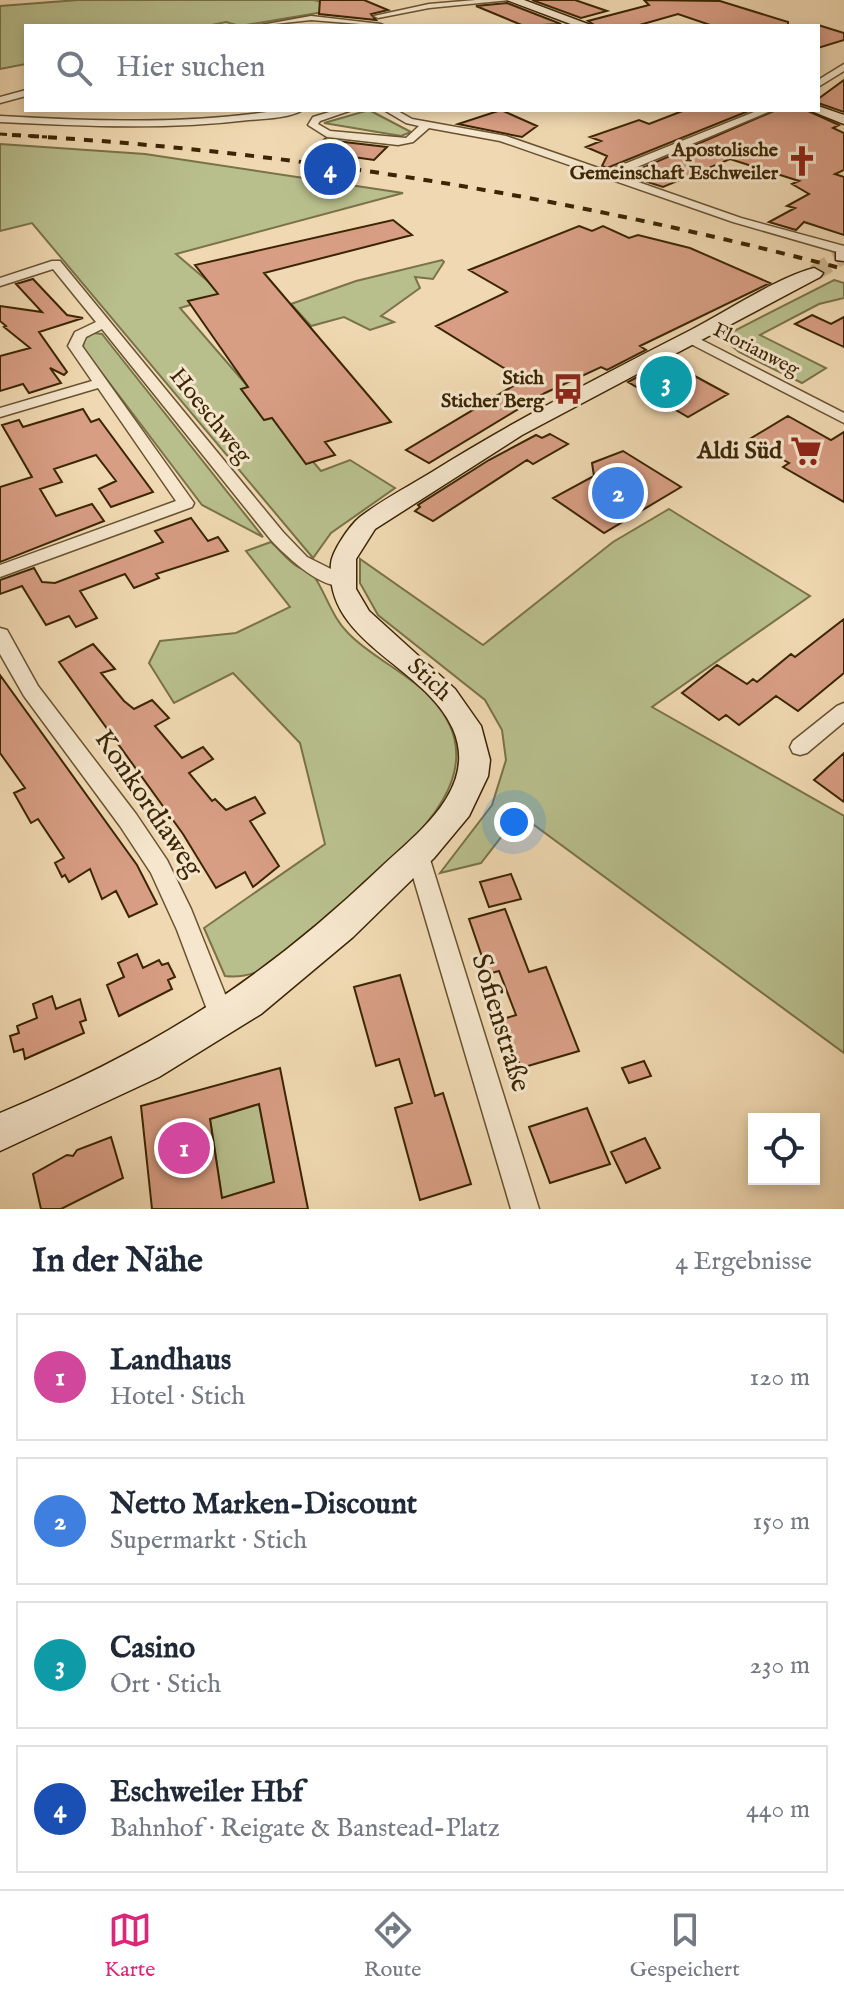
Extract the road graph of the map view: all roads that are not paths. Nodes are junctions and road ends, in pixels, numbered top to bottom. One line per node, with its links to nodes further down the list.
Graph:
1 (506, 0): 3 (street)
2 (513, 0): 6 (main road)
3 (378, 16)
4 (273, 24): 5 (street)
5 (369, 24)
6 (581, 24)
7 (844, 67): 8 (street)
8 (820, 83)
9 (24, 94): 10 (street)
10 (0, 100)
11 (820, 111): 17 (main road)
12 (288, 112): 16 (street)
13 (340, 112): 18 (street)
14 (392, 112): 18 (street)
15 (763, 112): 19 (street)
16 (0, 119)
17 (844, 120)
18 (426, 125): 19 (street)
19 (605, 176): 20 (street)
20 (843, 254)
21 (814, 273): 24 (main road)
22 (0, 282): 23 (street, Hoeschweg)
23 (105, 323): 25 (street); 29 (street, Hoeschweg)
24 (692, 339): 27 (street, Florianweg); 29 (main road)
25 (100, 383): 26 (street); 28 (street)
26 (0, 413)
27 (844, 419)
28 (0, 571)
29 (341, 581): 33 (main road, Stich)
30 (0, 635): 34 (street, Konkordiaweg)
31 (844, 711): 32 (street)
32 (800, 747)
33 (417, 853): 34 (main road, Stich); 36 (street, Sofienstraße)
34 (223, 1019): 35 (main road, Stich)
35 (0, 1132)
36 (525, 1209)

